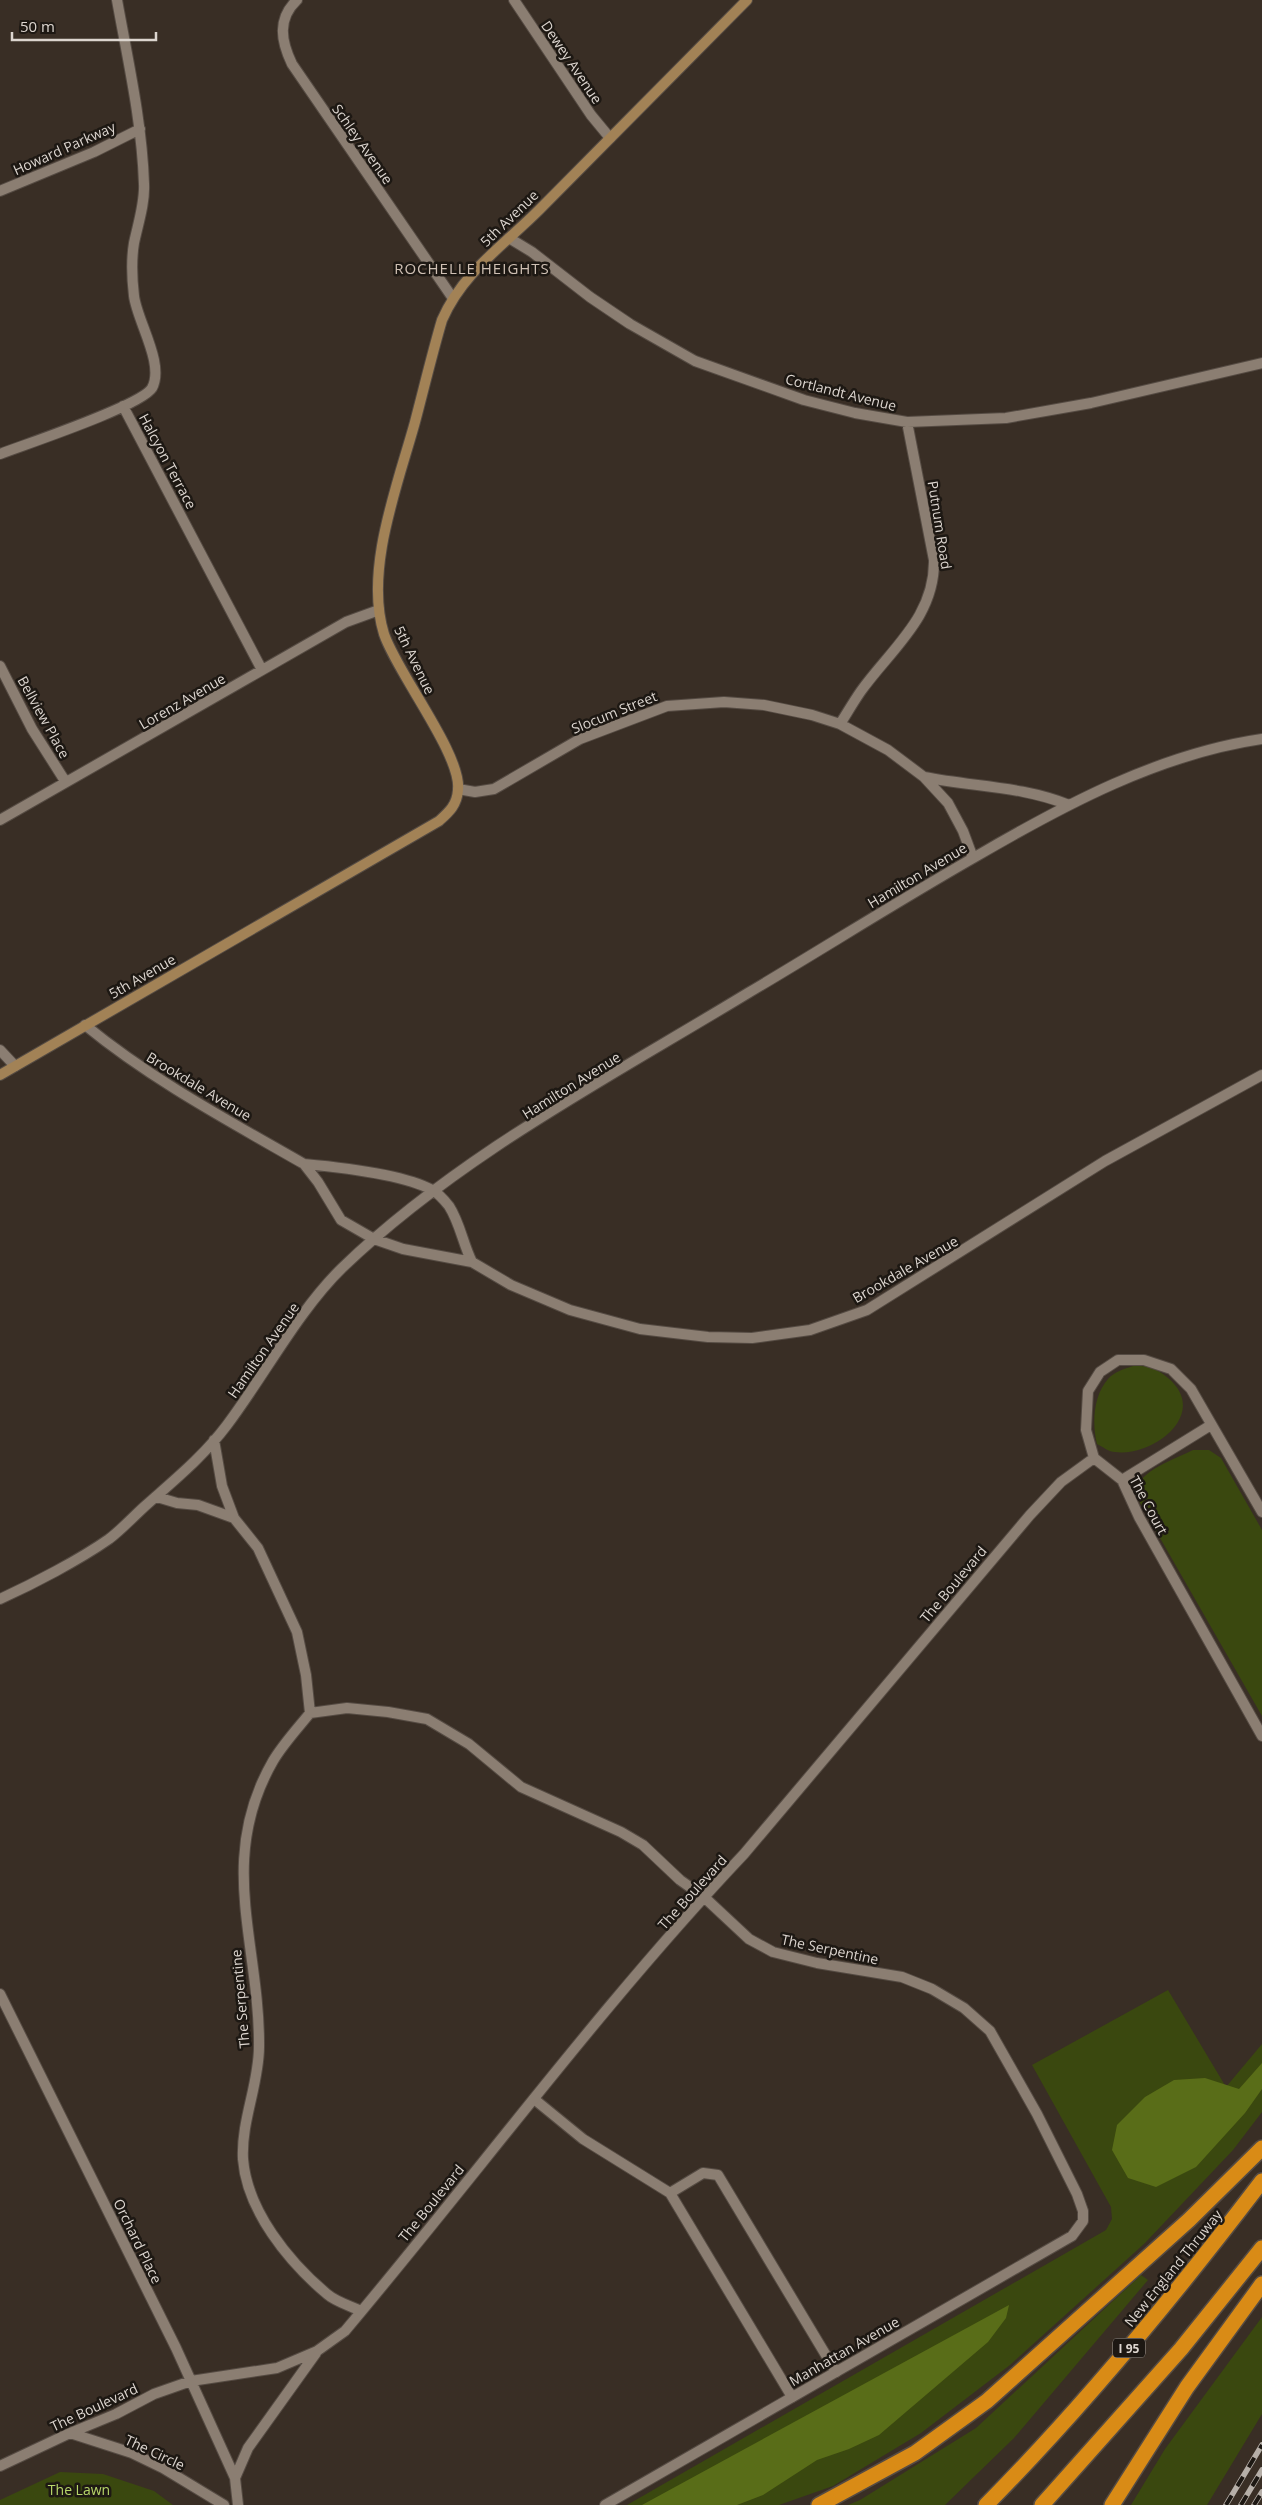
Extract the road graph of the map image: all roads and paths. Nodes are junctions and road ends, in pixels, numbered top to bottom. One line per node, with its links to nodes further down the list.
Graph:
1 (118, 0): 5 (street, Halcyon Terrace)
2 (297, 0): 9 (street, Schley Avenue)
3 (514, 0): 6 (street, Dewey Avenue)
4 (747, 0): 6 (street, 5th Avenue)
5 (140, 129): 7 (street, Howard Parkway); 11 (street, Halcyon Terrace)
6 (610, 138): 8 (street, 5th Avenue)
7 (0, 191)
8 (510, 238): 9 (street, 5th Avenue); 12 (street, Cortlandt Avenue)
9 (452, 297): 14 (street, 5th Avenue)
10 (1262, 363): 12 (street, Cortlandt Avenue)
11 (123, 406): 13 (street); 16 (street, Halcyon Terrace)
12 (907, 422): 17 (street, Putnum Road)
13 (0, 454)
14 (380, 610): 16 (street, Lorenz Avenue); 21 (street, 5th Avenue)
15 (0, 666): 20 (street, Bellview Place)
16 (262, 670): 20 (street, Lorenz Avenue)
17 (840, 724): 19 (street, Slocum Street); 21 (street, Slocum Street)
18 (1262, 739): 22 (street, Hamilton Avenue)
19 (924, 778): 22 (street, Slocum Street); 24 (street, Slocum Street)
20 (65, 781): 23 (street, Lorenz Avenue)
21 (458, 789): 25 (street, 5th Avenue)
22 (1069, 804): 24 (street, Hamilton Avenue)
23 (0, 820)
24 (973, 858): 31 (street, Hamilton Avenue)
25 (85, 1025): 27 (street, 5th Avenue); 30 (street, Brookdale Avenue)
26 (0, 1050): 27 (street)
27 (15, 1066): 28 (street, 5th Avenue)
28 (0, 1075)
29 (1262, 1075): 33 (street, Brookdale Avenue)
30 (304, 1164): 31 (street, Brookdale Avenue); 32 (street, Brookdale Avenue)
31 (433, 1190): 32 (street, Hamilton Avenue); 33 (street, Brookdale Avenue)
32 (374, 1239): 33 (street, Brookdale Avenue); 35 (street, Hamilton Avenue)
33 (472, 1262)
34 (1211, 1425): 36 (street); 37 (street); 39 (street)
35 (214, 1440): 38 (street, Hamilton Avenue); 40 (street)
36 (1094, 1458): 37 (street, The Court); 44 (street, The Boulevard)
37 (1122, 1480): 43 (street, The Court)
38 (157, 1497): 40 (street); 41 (street, Hamilton Avenue)
39 (1262, 1512)
40 (234, 1518): 42 (street)
41 (0, 1599)
42 (310, 1713): 44 (street, The Serpentine); 53 (street, The Serpentine)
43 (1262, 1736)
44 (704, 1897): 46 (street, The Boulevard); 50 (street, The Serpentine)
45 (0, 1994): 56 (street, Orchard Place)
46 (534, 2099): 49 (street); 53 (street, The Boulevard)
47 (1262, 2148): 64 (highway)
48 (1262, 2181): 65 (highway, New England Thruway / I 95)
49 (670, 2192): 55 (street); 57 (street)
50 (1083, 2211): 55 (street, Manhattan Avenue)
51 (1262, 2248): 66 (highway)
52 (1262, 2284): 67 (highway)
53 (361, 2311): 54 (street, The Boulevard)
54 (317, 2351): 56 (street, The Boulevard); 60 (street, The Boulevard)
55 (836, 2372): 57 (street, Manhattan Avenue)
56 (190, 2381): 58 (street, The Boulevard); 60 (street, Orchard Place)
57 (792, 2397): 63 (street, Manhattan Avenue)
58 (70, 2433): 59 (street, The Boulevard); 61 (street, The Circle)
59 (0, 2466)
60 (235, 2478): 62 (street, Orchard Place)
61 (224, 2505)
62 (238, 2505)
63 (606, 2505)
64 (819, 2505)
65 (986, 2505)
66 (1042, 2505)
67 (1112, 2505)

